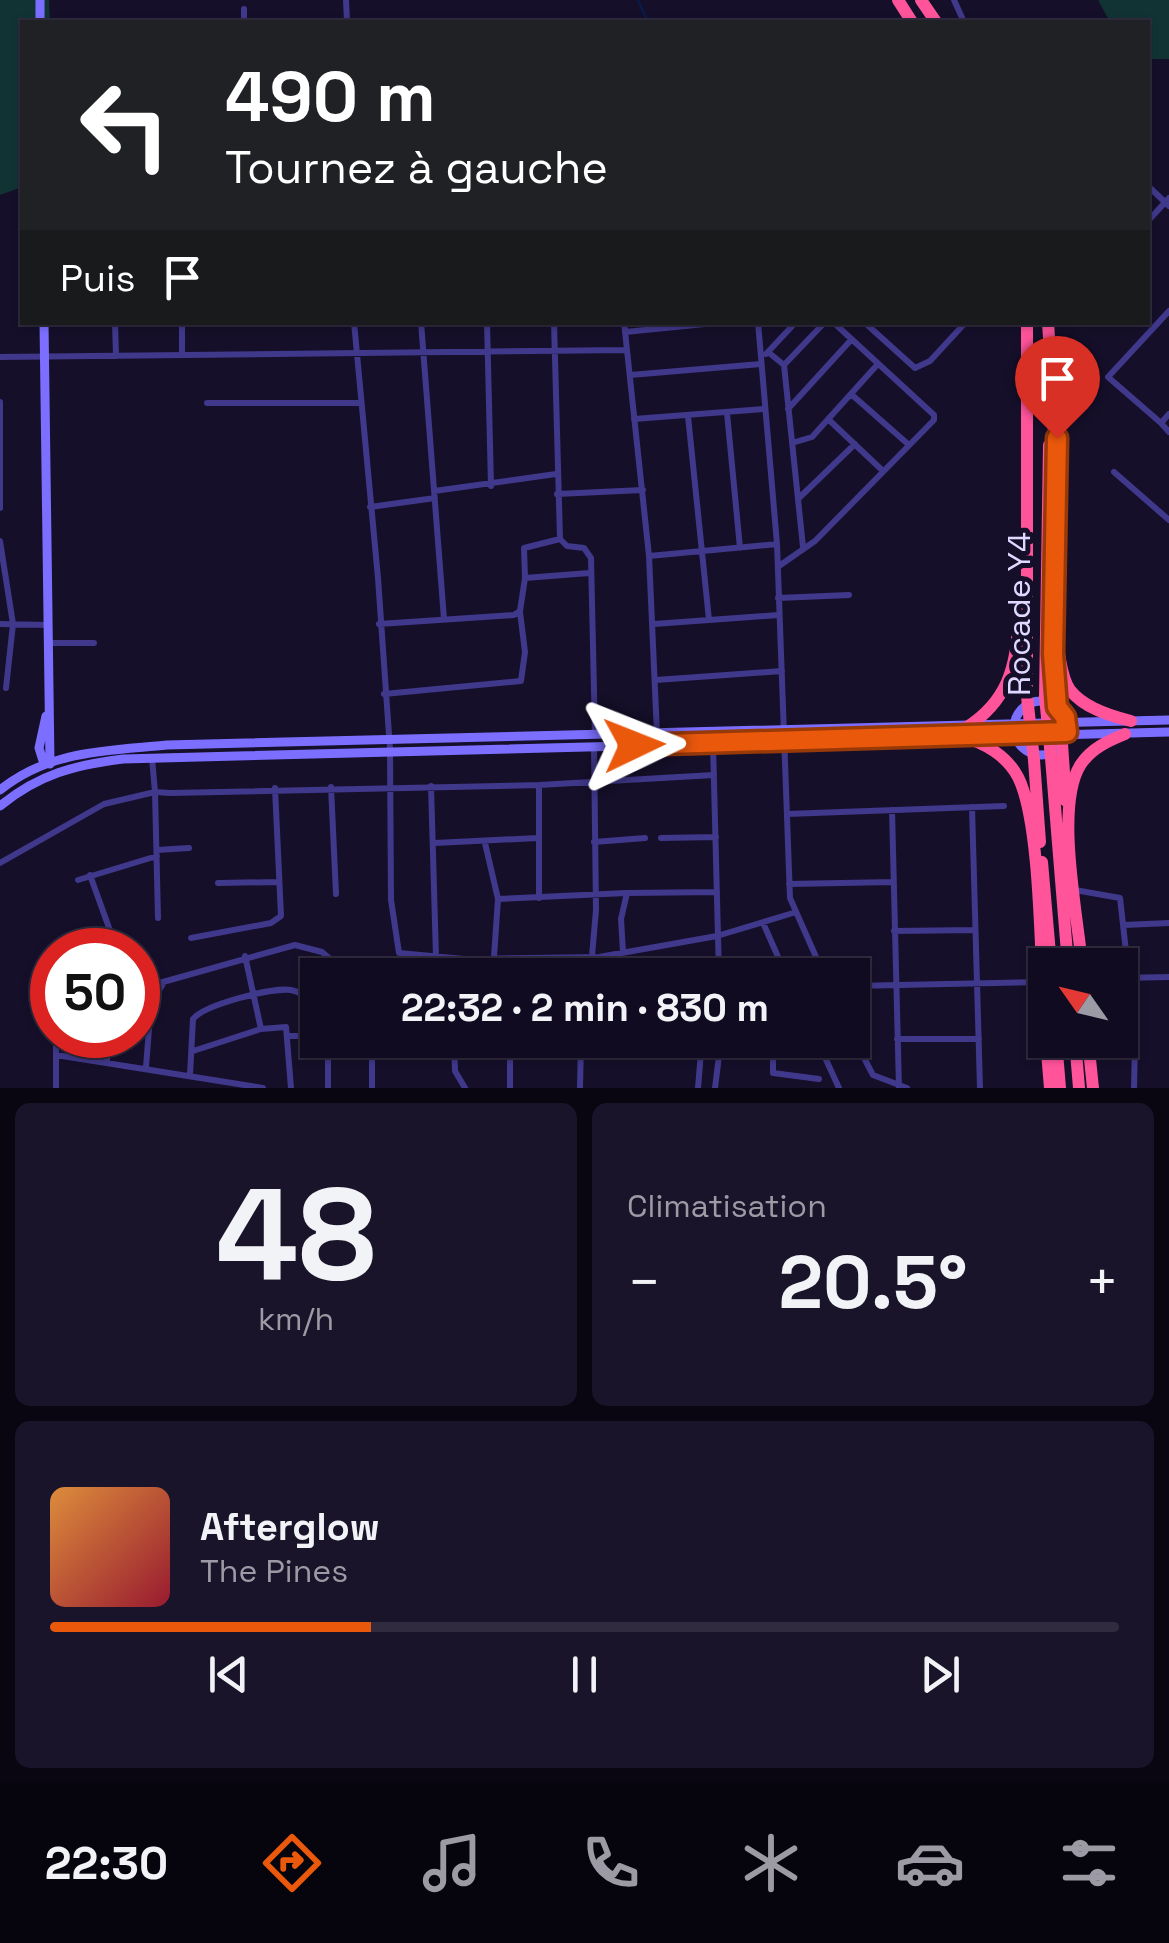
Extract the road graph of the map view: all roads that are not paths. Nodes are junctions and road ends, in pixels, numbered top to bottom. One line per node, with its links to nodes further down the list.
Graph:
1 (244, 8): 2 (street)
2 (244, 20)
3 (1168, 202): 4 (street)
4 (1150, 220)
5 (1169, 311): 53 (street)
6 (44, 325): 29 (main road)
7 (115, 325): 34 (street)
8 (182, 325): 30 (street)
9 (354, 325): 31 (street)
10 (421, 325): 32 (street)
11 (487, 325): 26 (street)
12 (554, 325): 33 (street)
13 (680, 325): 23 (street)
14 (758, 325): 36 (street)
15 (793, 325): 28 (street)
16 (821, 325): 38 (street)
17 (836, 325): 25 (street)
18 (867, 325): 24 (street)
19 (879, 325): 24 (street)
20 (963, 325): 24 (street)
21 (1027, 325): 42 (highway, Rocade Y4)
22 (1048, 325): 40 (highway, Rocade Y4)
23 (624, 327): 27 (street)
24 (874, 331)
25 (852, 340): 37 (street); 47 (street)
26 (487, 350): 32 (street); 33 (street); 61 (street)
27 (626, 350): 33 (street); 39 (street)
28 (768, 352): 36 (street); 38 (street)
29 (44, 354): 34 (street); 35 (street); 88 (main road)
30 (182, 354): 31 (street); 34 (street)
31 (357, 354): 32 (street); 45 (street)
32 (424, 354): 64 (street)
33 (556, 354): 60 (street)
34 (116, 356)
35 (0, 357)
36 (761, 362): 39 (street); 46 (street)
37 (877, 364): 41 (street); 57 (street)
38 (784, 365): 47 (street)
39 (630, 375): 51 (street)
40 (1052, 380): 91 (highway); 173 (highway, Rocade Y4, bridge)
41 (851, 394): 52 (street); 57 (street)
42 (1030, 400): 92 (highway); 100 (highway, Rocade Y4)
43 (0, 402): 62 (street)
44 (207, 403): 45 (street)
45 (358, 403): 67 (street)
46 (765, 409): 48 (street); 72 (street)
47 (788, 409): 55 (street)
48 (727, 413): 50 (street); 74 (street)
49 (1169, 414): 53 (street)
50 (688, 416): 51 (street); 75 (street)
51 (634, 419): 63 (street)
52 (828, 419): 55 (street); 56 (street)
53 (1160, 423): 54 (street)
54 (1169, 432)
55 (792, 444): 66 (street)
56 (855, 444): 58 (street); 66 (street)
57 (909, 445): 58 (street)
58 (884, 471): 73 (street)
59 (1114, 472): 69 (street)
60 (556, 474): 61 (street); 65 (street)
61 (490, 486): 64 (street)
62 (1, 487): 68 (street)
63 (643, 490): 65 (street); 76 (street)
64 (434, 494): 67 (street); 84 (street)
65 (558, 494): 70 (street)
66 (798, 499): 73 (street)
67 (370, 507): 89 (street)
68 (0, 508)
69 (1168, 516)
70 (560, 539): 78 (street); 79 (street)
71 (0, 541): 87 (street)
72 (777, 544): 74 (street); 77 (street)
73 (803, 547): 77 (street)
74 (740, 548): 75 (street)
75 (701, 552): 76 (street); 85 (street)
76 (649, 556): 90 (street)
77 (778, 566): 81 (street)
78 (589, 573): 79 (street); 111 (street)
79 (524, 578): 82 (street)
80 (850, 595): 81 (street)
81 (778, 598): 83 (street)
82 (520, 611): 84 (street); 98 (street)
83 (778, 616): 85 (street); 95 (street)
84 (444, 620): 89 (street)
85 (709, 620): 90 (street)
86 (0, 624): 87 (street)
87 (13, 624): 88 (street); 97 (street)
88 (48, 624): 93 (main road)
89 (379, 624): 98 (street)
90 (654, 624): 96 (street)
91 (1054, 624): 101 (highway); 103 (highway)
92 (1018, 637): 100 (highway); 106 (highway)
93 (49, 642): 94 (street); 99 (main road)
94 (94, 642)
95 (782, 671): 96 (street); 104 (street)
96 (656, 680): 109 (street)
97 (6, 688)
98 (384, 694): 114 (street)
99 (48, 698): 110 (main road); 115 (main road)
100 (1026, 702): 101 (main road); 105 (main road); 117 (highway, Rocade Y4, bridge)
101 (1057, 707): 108 (main road)
102 (1169, 720): 103 (main road)
103 (1128, 728): 107 (main road); 108 (main road); 136 (highway)
104 (786, 729): 106 (main road); 109 (main road); 112 (street)
105 (1014, 731): 106 (main road); 108 (main road); 117 (main road)
106 (965, 732): 112 (main road); 137 (highway)
107 (1169, 732)
108 (1065, 733): 117 (main road); 136 (highway)
109 (658, 734): 111 (main road)
110 (52, 736): 116 (main road); 119 (main road)
111 (594, 740): 113 (main road); 114 (main road); 123 (street)
112 (785, 740): 113 (main road); 135 (street)
113 (714, 743): 122 (street)
114 (390, 744): 116 (main road); 118 (main road); 127 (street)
115 (39, 748): 119 (main road); 121 (main road)
116 (78, 753): 119 (main road)
117 (1030, 756): 137 (highway); 172 (highway, Rocade Y4)
118 (152, 758): 120 (main road); 130 (street)
119 (46, 761): 120 (main road); 121 (main road)
120 (50, 773): 131 (main road)
121 (20, 774): 129 (main road)
122 (714, 775): 123 (street); 138 (street)
123 (593, 782): 124 (street); 142 (street)
124 (539, 785): 125 (street); 139 (street)
125 (431, 786): 127 (street); 143 (street)
126 (331, 787): 127 (street); 128 (street); 157 (street)
127 (392, 787): 179 (street)
128 (274, 788): 130 (street); 150 (street)
129 (0, 790)
130 (155, 792): 146 (street); 147 (street)
131 (0, 806)
132 (1004, 806): 133 (street)
133 (972, 808): 134 (street); 167 (street)
134 (892, 810): 135 (street); 151 (street)
135 (787, 814): 153 (street)
136 (1069, 824): 154 (highway)
137 (1032, 835): 171 (highway)
138 (716, 837): 141 (street); 155 (street)
139 (538, 838): 144 (street); 160 (street)
140 (646, 838): 142 (street)
141 (660, 838)
142 (594, 842): 158 (street)
143 (435, 843): 144 (street); 179 (street)
144 (486, 843): 159 (street)
145 (189, 848): 146 (street)
146 (157, 853): 148 (street); 162 (street)
147 (0, 862)
148 (90, 876): 149 (street); 166 (street)
149 (78, 880)
150 (278, 882): 152 (street); 170 (street)
151 (893, 882): 153 (street); 168 (street)
152 (218, 883)
153 (789, 884): 161 (street)
154 (1076, 890): 165 (street); 174 (highway)
155 (717, 892): 156 (street); 169 (street)
156 (626, 893): 158 (street); 176 (street)
157 (336, 894)
158 (595, 894): 160 (street); 178 (street)
159 (498, 899): 160 (street); 180 (street)
160 (539, 899)
161 (793, 913): 164 (street); 184 (street)
162 (158, 918)
163 (1169, 923): 165 (street)
164 (764, 925): 169 (street); 183 (street)
165 (1124, 925): 175 (street)
166 (109, 928)
167 (975, 930): 168 (street); 189 (street)
168 (894, 931): 191 (street)
169 (717, 936): 176 (street); 182 (street)
170 (190, 938)
171 (1040, 948)
172 (1048, 948)
173 (1067, 948)
174 (1081, 948)
175 (1124, 948)
176 (622, 952): 178 (street)
177 (245, 956): 181 (street); 187 (street); 194 (street)
178 (589, 956): 180 (street)
179 (436, 957): 180 (street)
180 (494, 957)
181 (325, 958)
182 (718, 958)
183 (779, 958)
184 (816, 958)
185 (1138, 978): 186 (street)
186 (1169, 978)
187 (166, 979): 188 (street); 220 (street)
188 (160, 981)
189 (977, 981): 190 (street); 191 (street); 199 (street)
190 (1028, 982)
191 (897, 984): 192 (street); 198 (street)
192 (870, 985)
193 (300, 995): 194 (street)
194 (254, 996): 195 (street); 200 (street)
195 (262, 1030): 196 (street); 200 (street)
196 (290, 1036): 197 (street); 225 (street)
197 (300, 1036)
198 (897, 1038): 199 (street); 234 (street)
199 (978, 1039): 236 (street)
200 (192, 1051): 221 (street)
201 (56, 1058): 223 (street)
202 (78, 1058): 219 (street)
203 (108, 1058): 219 (street)
204 (328, 1058): 226 (street)
205 (372, 1058): 227 (street)
206 (455, 1058): 228 (street)
207 (510, 1058): 229 (street)
208 (581, 1058): 230 (street)
209 (700, 1058): 231 (street)
210 (719, 1058): 232 (street)
211 (773, 1058): 222 (street)
212 (825, 1058): 233 (street)
213 (864, 1058): 234 (street)
214 (1048, 1058): 237 (highway)
215 (1058, 1058): 238 (highway)
216 (1076, 1058): 239 (highway)
217 (1090, 1058): 240 (highway)
218 (1135, 1058): 241 (street)
219 (108, 1062): 220 (street)
220 (146, 1067): 221 (street)
221 (190, 1075): 224 (street)
222 (819, 1079)
223 (56, 1088)
224 (263, 1088)
225 (291, 1088)
226 (328, 1088)
227 (372, 1088)
228 (466, 1088)
229 (510, 1088)
230 (580, 1088)
231 (698, 1088)
232 (716, 1088)
233 (839, 1088)
234 (899, 1088): 235 (street)
235 (907, 1088)
236 (980, 1088)
237 (1050, 1088)
238 (1060, 1088)
239 (1079, 1088)
240 (1093, 1088)
241 (1134, 1088)

